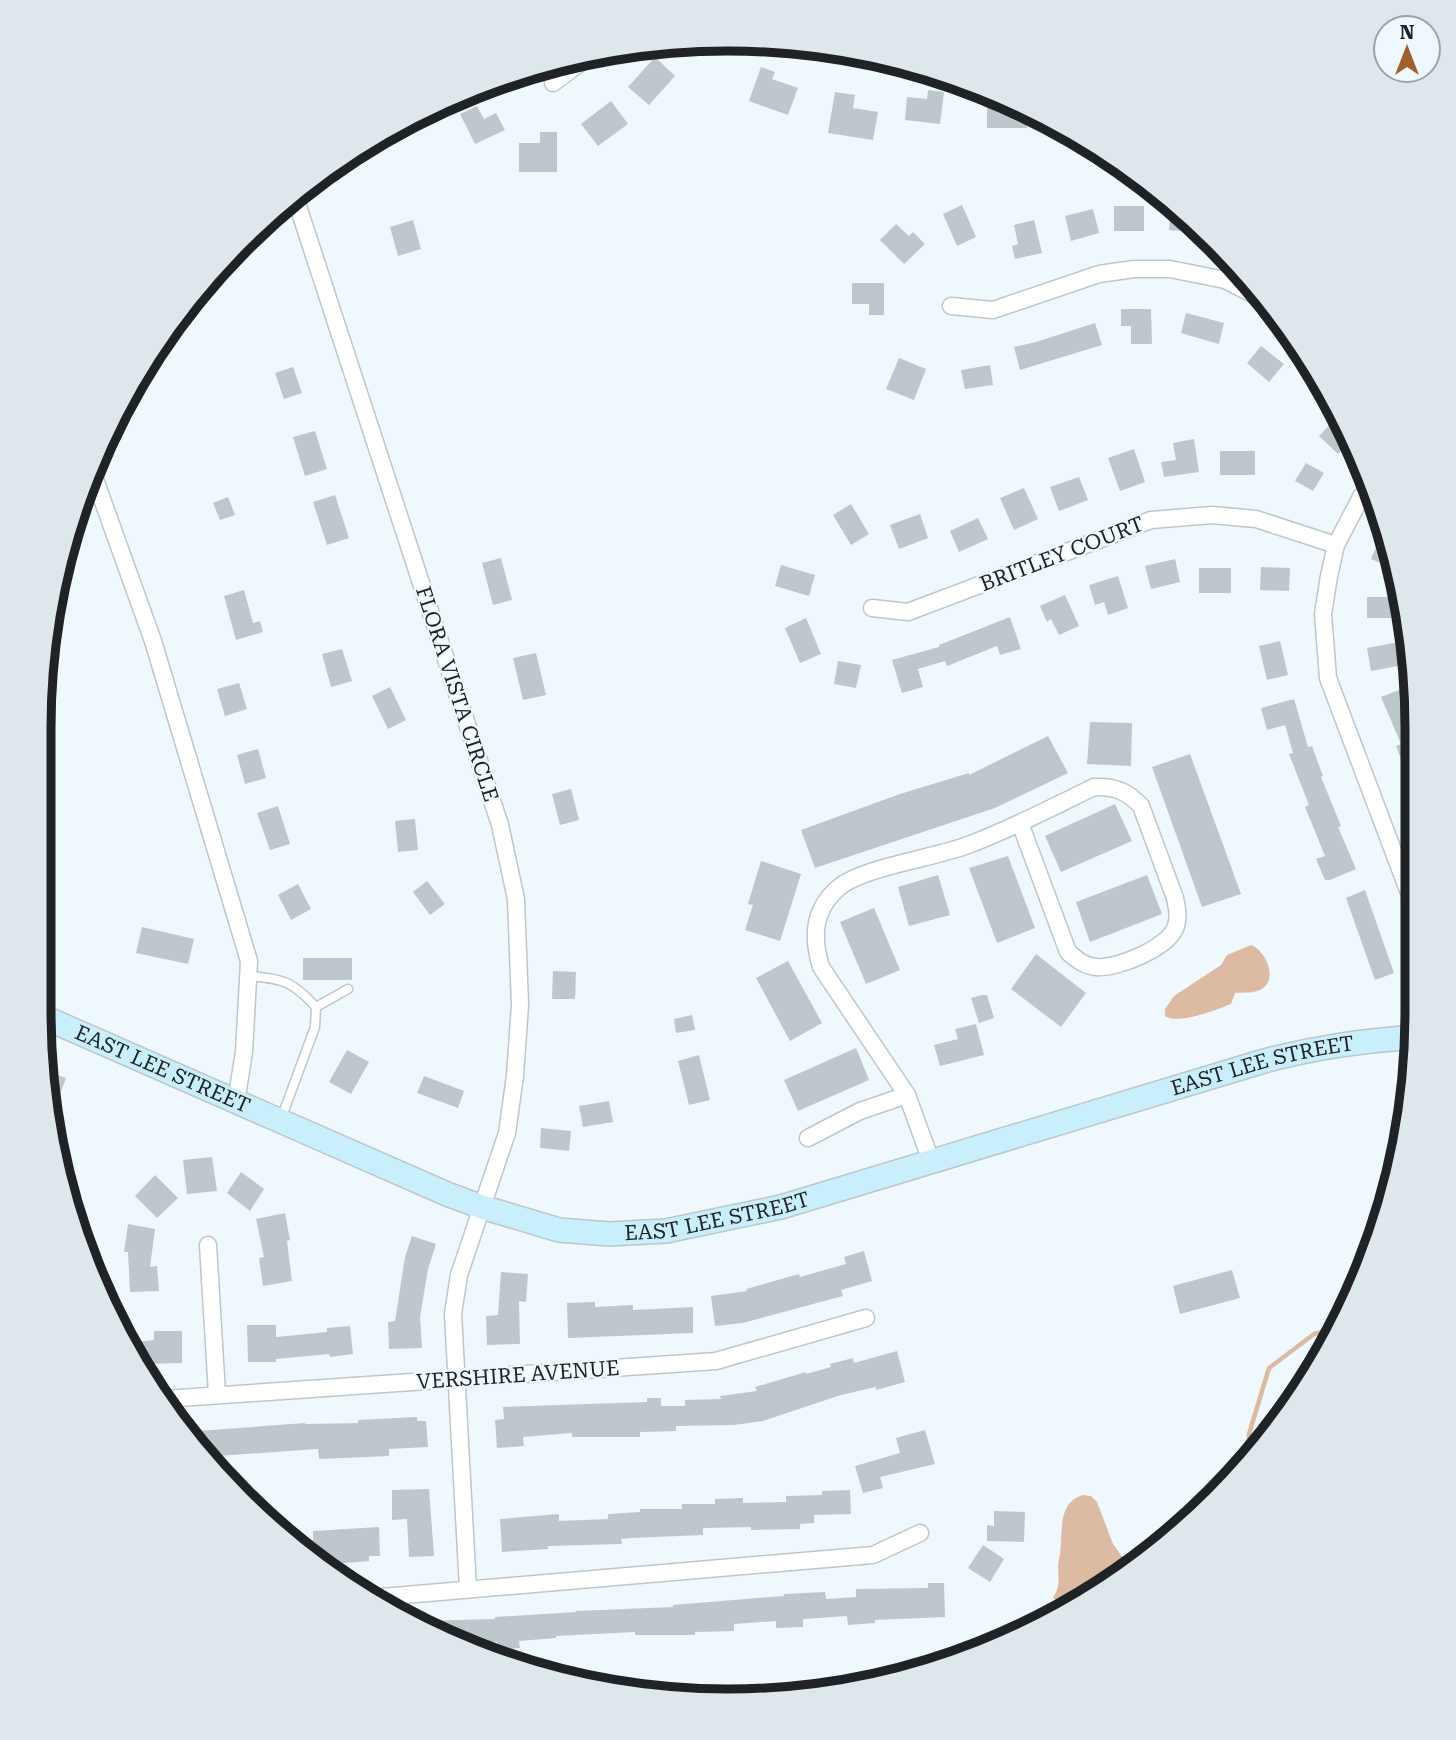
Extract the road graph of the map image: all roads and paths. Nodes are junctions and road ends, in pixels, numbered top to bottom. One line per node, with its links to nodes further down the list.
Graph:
1 (571, 70): 2 (street)
2 (553, 83)
3 (298, 206): 22 (street, FLORA VISTA CIRCLE)
4 (1244, 290): 5 (street)
5 (951, 306)
6 (97, 484): 12 (street)
7 (1363, 494): 8 (street)
8 (1336, 545): 9 (street, BRITLEY COURT); 11 (street)
9 (872, 608)
10 (1020, 823): 10 (street); 17 (street)
11 (1405, 882)
12 (248, 976): 14 (lane); 18 (street)
13 (348, 989): 14 (lane)
14 (316, 1007): 19 (lane)
15 (51, 1020): 18 (street, EAST LEE STREET)
16 (1404, 1038): 21 (street, EAST LEE STREET)
17 (907, 1095): 20 (street); 21 (street)
18 (236, 1102): 19 (street, EAST LEE STREET)
19 (280, 1121): 22 (street, EAST LEE STREET)
20 (808, 1138)
21 (931, 1161): 22 (street, EAST LEE STREET)
22 (482, 1207): 25 (street, FLORA VISTA CIRCLE)
23 (208, 1245): 26 (street)
24 (866, 1318): 25 (street, VERSHIRE AVENUE)
25 (457, 1380): 26 (street, VERSHIRE AVENUE); 29 (street, FLORA VISTA CIRCLE)
26 (217, 1394): 27 (street, VERSHIRE AVENUE)
27 (172, 1398)
28 (920, 1533): 29 (street)
29 (468, 1589): 30 (street)
30 (385, 1597)

